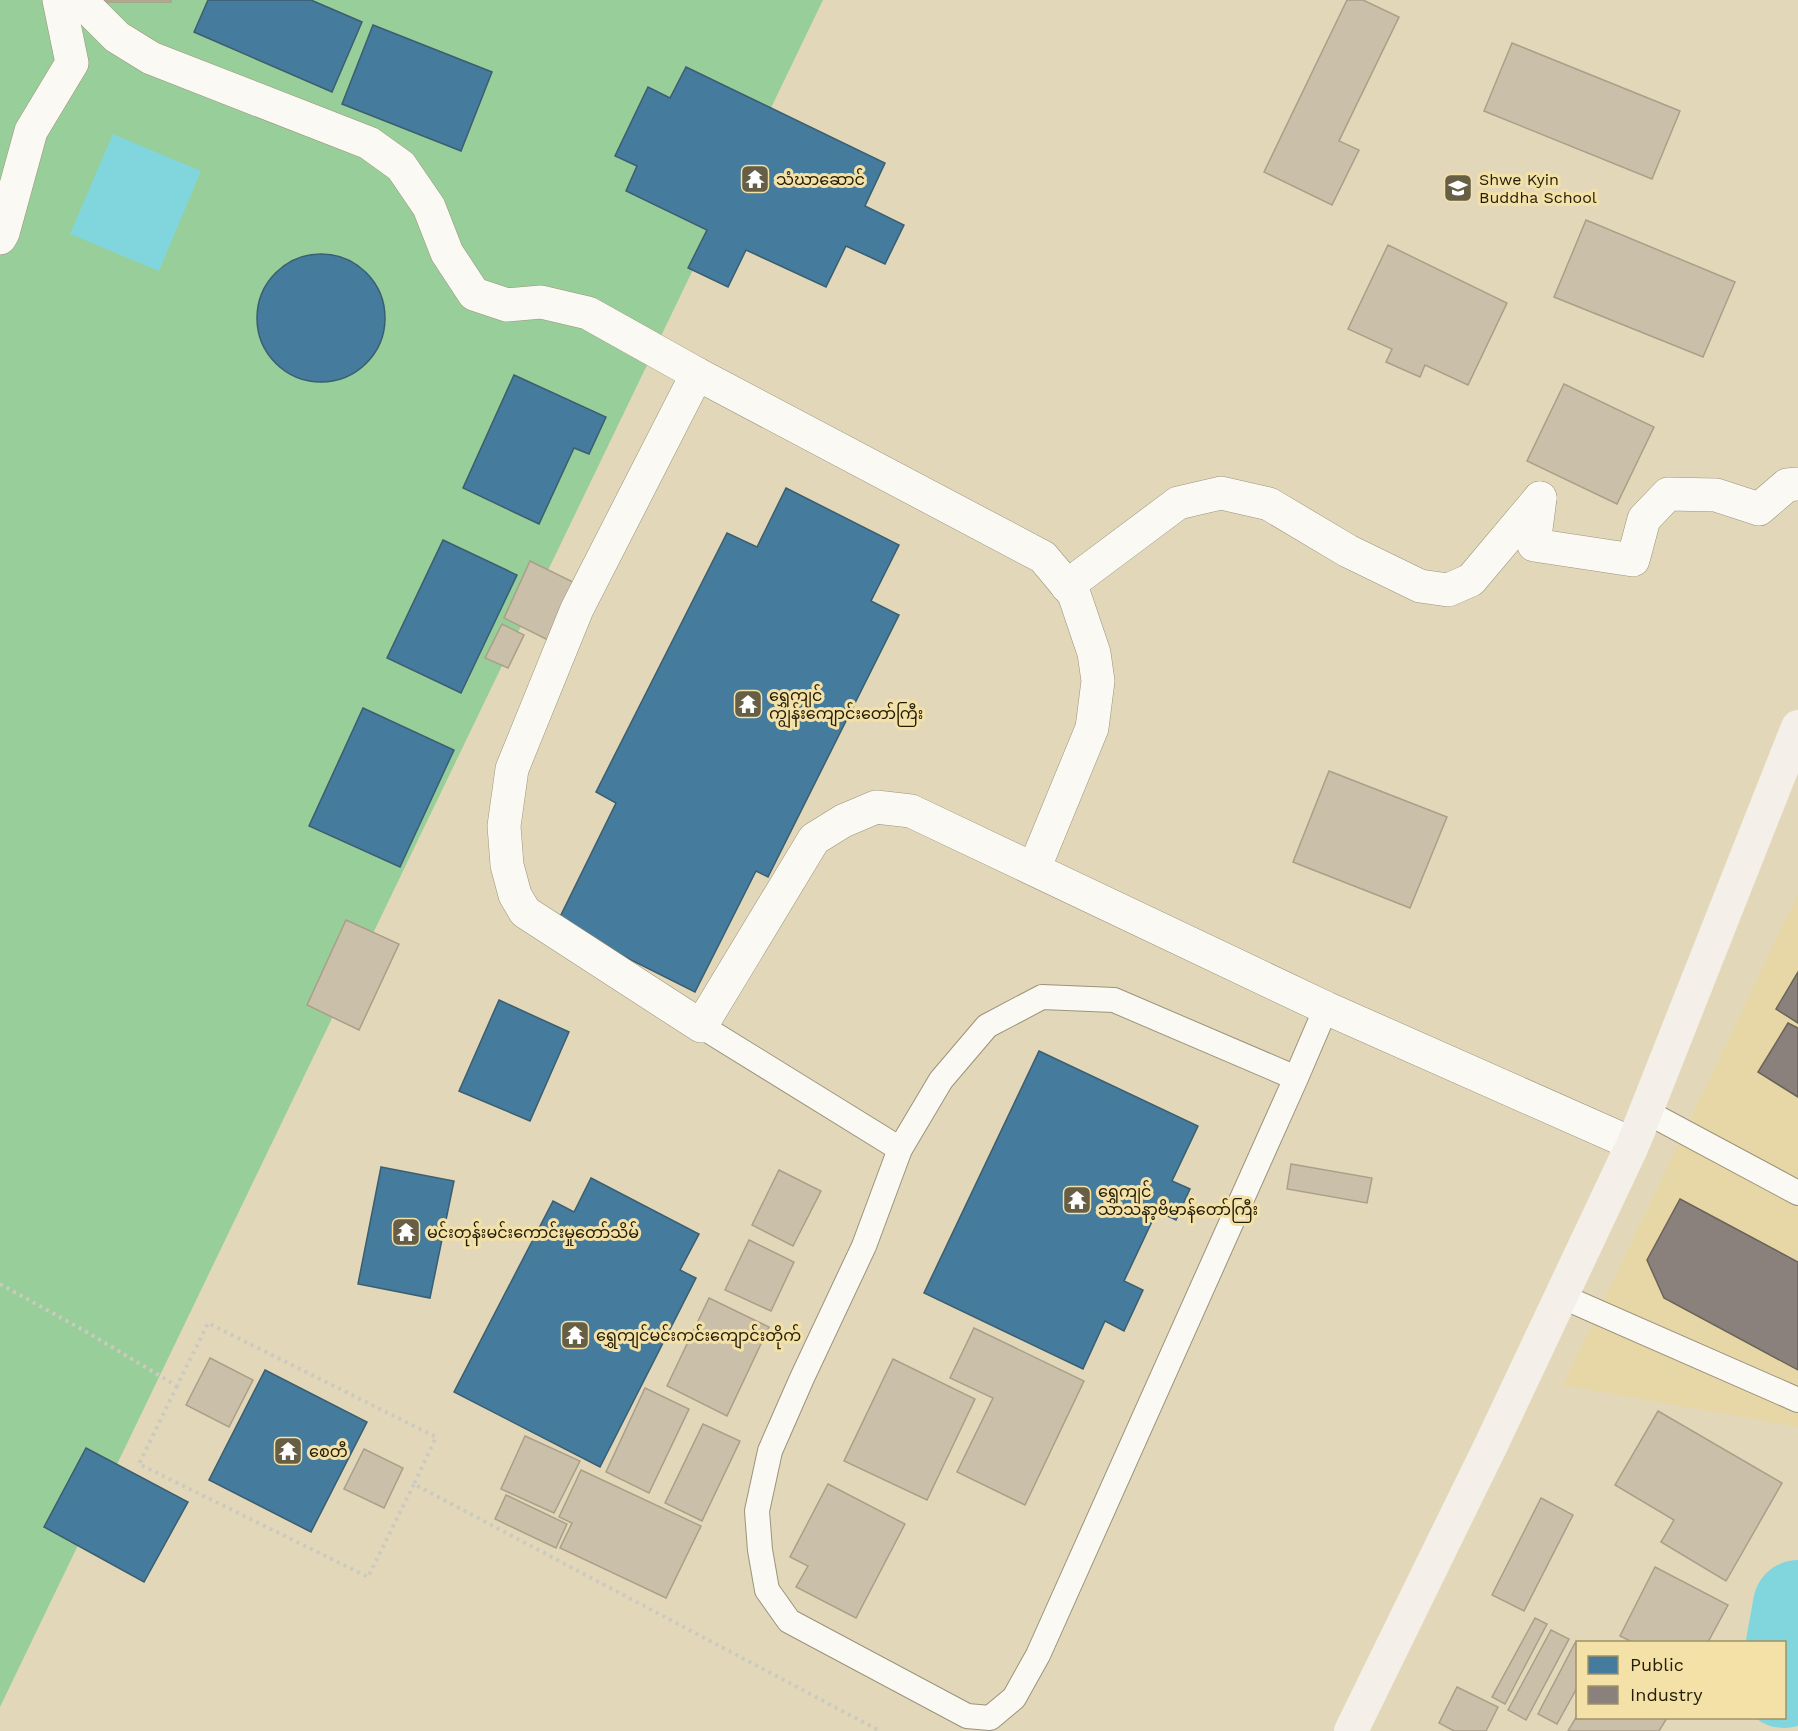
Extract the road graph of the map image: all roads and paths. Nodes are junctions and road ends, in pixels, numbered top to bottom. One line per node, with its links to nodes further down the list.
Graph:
1 (59, 0): 3 (street)
2 (84, 0): 4 (street)
3 (0, 238)
4 (697, 374): 6 (street); 10 (street)
5 (1798, 484): 6 (street)
6 (1066, 586): 8 (street)
7 (1798, 727): 12 (main road)
8 (1034, 869): 9 (street); 10 (street)
9 (1326, 1008): 11 (lane); 13 (street)
10 (701, 1026): 14 (lane)
11 (1296, 1078): 14 (lane); 14 (lane)
12 (1645, 1111): 13 (main road); 15 (lane)
13 (1633, 1144): 17 (main road)
14 (900, 1149)
15 (1798, 1193)
16 (0, 1284): 18 (path)
17 (1561, 1296): 19 (lane); 22 (main road)
18 (177, 1386): 20 (path); 20 (path)
19 (1798, 1400)
20 (414, 1484): 21 (path)
21 (880, 1731)
22 (1351, 1731)

